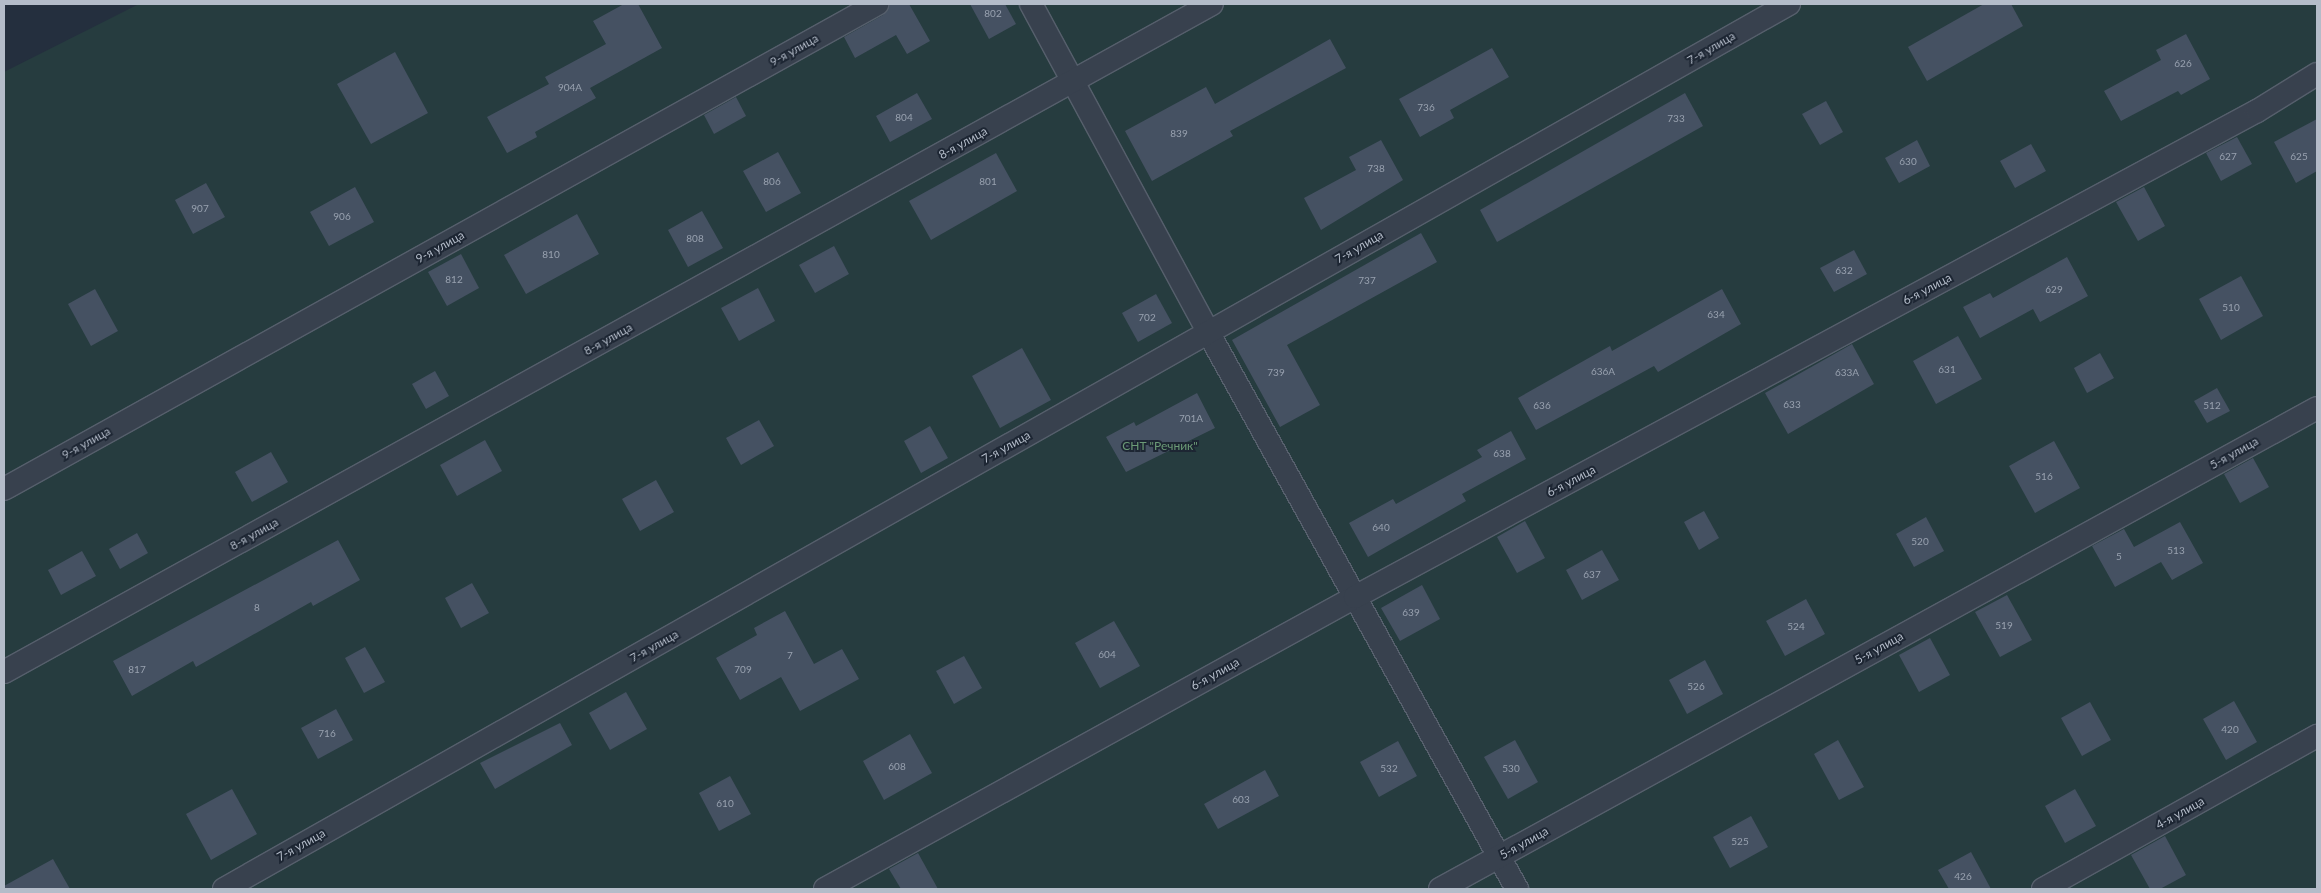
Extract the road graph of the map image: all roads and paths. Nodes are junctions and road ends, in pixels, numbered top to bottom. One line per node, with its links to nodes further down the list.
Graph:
1 (877, 4): 9 (street, 9-я улица)
2 (1031, 4): 6 (street)
3 (1212, 4): 6 (street, 8-я улица)
4 (1789, 4): 7 (street, 7-я улица)
5 (2317, 74): 10 (street, 6-я улица)
6 (1073, 82): 7 (street); 11 (street, 8-я улица)
7 (1208, 332): 10 (street); 14 (street, 7-я улица)
8 (2317, 408): 13 (street, 5-я улица)
9 (4, 489)
10 (1355, 597): 13 (street); 15 (street, 6-я улица)
11 (4, 672)
12 (2317, 736): 18 (street, 4-я улица)
13 (1499, 857): 16 (street, 5-я улица); 17 (street)
14 (224, 889)
15 (825, 889)
16 (1440, 889)
17 (1517, 889)
18 (2043, 889)

